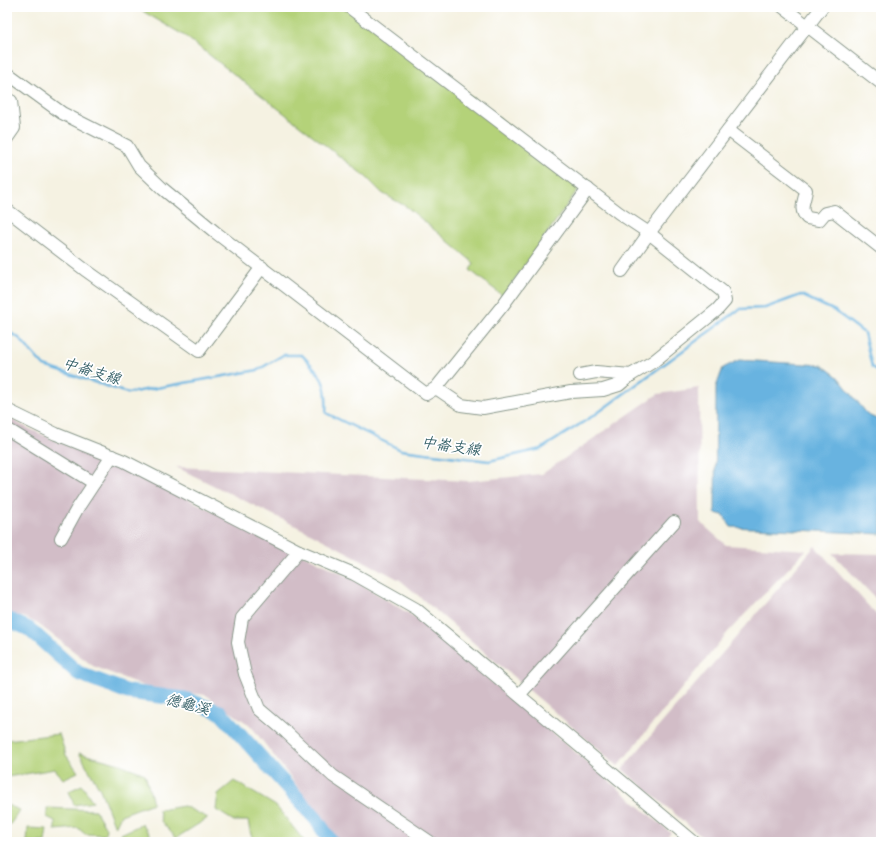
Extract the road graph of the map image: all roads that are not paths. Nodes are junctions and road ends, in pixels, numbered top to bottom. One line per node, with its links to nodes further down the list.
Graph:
1 (349, 7): 10 (lane)
2 (783, 7): 4 (lane)
3 (822, 7): 4 (lane)
4 (809, 26): 6 (lane); 8 (lane)
5 (7, 73): 14 (lane)
6 (881, 82)
7 (11, 101): 9 (lane)
8 (728, 130): 12 (lane); 13 (lane)
9 (7, 138)
10 (588, 189): 12 (lane); 18 (lane)
11 (7, 210): 14 (lane)
12 (649, 233): 15 (lane); 17 (lane)
13 (881, 248)
14 (262, 267): 18 (lane)
15 (622, 271)
16 (580, 375): 17 (lane)
17 (631, 375): 18 (lane)
18 (436, 388)
19 (7, 410): 21 (lane)
20 (7, 429): 22 (lane)
21 (112, 456): 22 (lane); 25 (lane)
22 (94, 483): 24 (lane)
23 (674, 522): 26 (lane)
24 (61, 538)
25 (298, 551): 26 (lane); 27 (lane)
26 (519, 695): 28 (lane)
27 (430, 842)
28 (694, 842)

